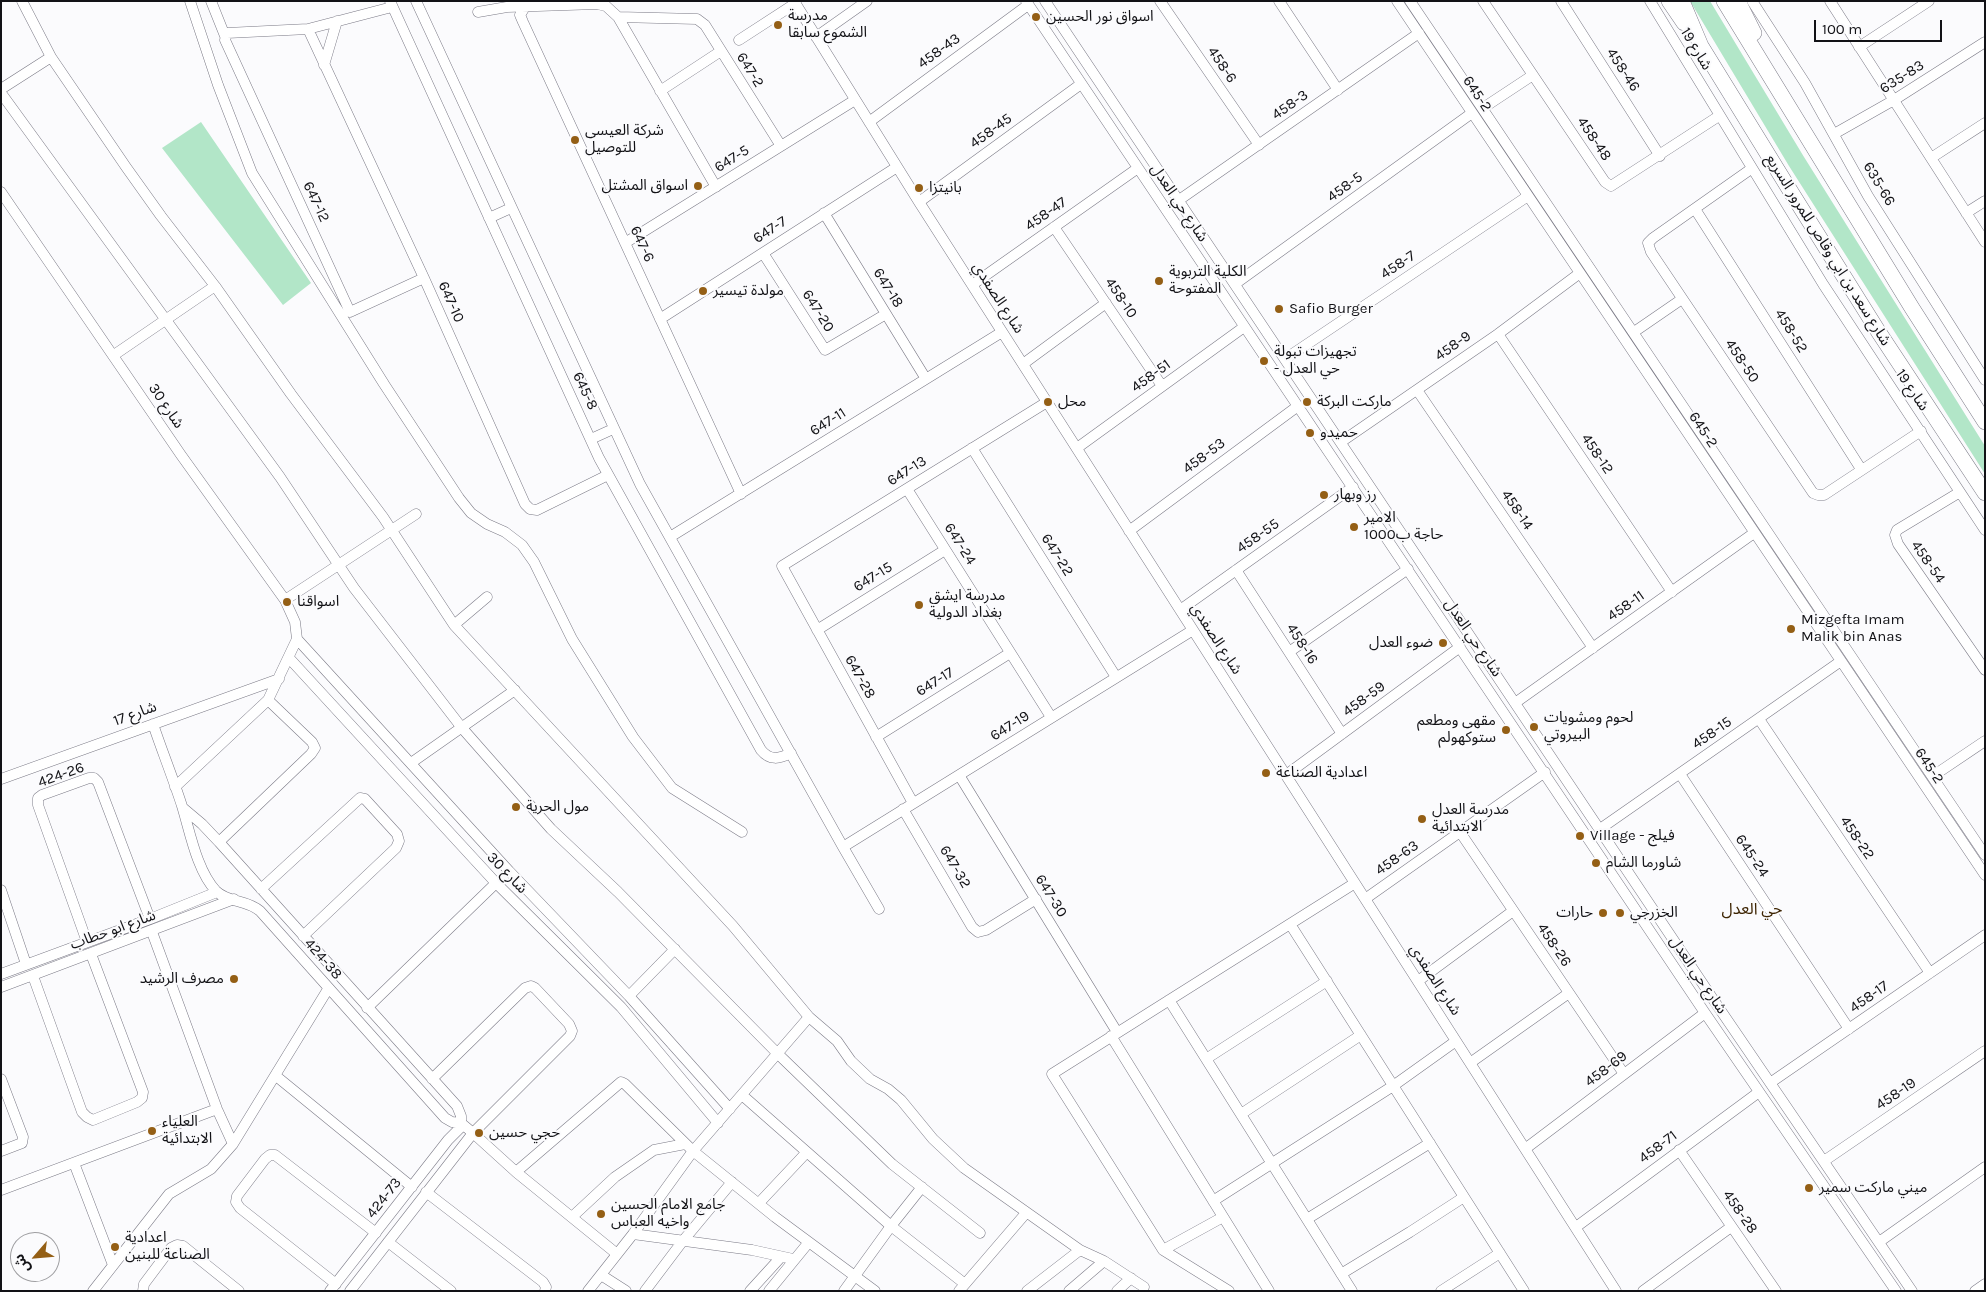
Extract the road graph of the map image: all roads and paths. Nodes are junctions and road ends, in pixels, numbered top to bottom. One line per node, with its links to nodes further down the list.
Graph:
1 (22, 1): 39 (street)
2 (190, 1): 172 (street)
3 (211, 1): 30 (street)
4 (416, 1): 69 (street, 645-8)
5 (867, 1): 31 (street)
6 (1045, 1): 33 (street, شارع حي العدل)
7 (1160, 1): 56 (street, 458-6)
8 (1279, 1): 45 (street)
9 (1397, 1): 29 (street, 645-2)
10 (1410, 1): 49 (street, 645-2)
11 (1483, 1): 41 (street, 458-48)
12 (1561, 1): 58 (street, 458-46)
13 (1650, 1): 51 (street, شارع 19)
14 (1670, 1): 35 (highway)
15 (1682, 1): 35 (highway, شارع سعد بن ابي وقاص للمرور السريع)
16 (1724, 1): 54 (highway)
17 (1738, 1): 54 (highway)
18 (1752, 1): 55 (street, 635-66)
19 (1830, 1): 36 (street)
20 (1929, 1): 36 (street)
21 (795, 2): 31 (street, شارع الصفدي); 32 (street)
22 (1027, 3): 37 (street, شارع حي العدل); 52 (street, 458-43)
23 (391, 4): 27 (street); 73 (street, 645-8)
24 (525, 7): 25 (street); 26 (street); 78 (street, 647-6)
25 (478, 12)
26 (618, 17): 38 (street, 647-2); 44 (street)
27 (337, 21): 28 (street); 40 (street)
28 (308, 29): 30 (street); 40 (street, 647-10)
29 (1419, 33): 45 (street, 458-3); 50 (street, 645-2)
30 (226, 34): 81 (street, 647-12)
31 (816, 37): 47 (street, شارع الصفدي)
32 (739, 40)
33 (1072, 42): 37 (street); 66 (street, شارع حي العدل)
34 (1985, 42): 48 (street, 635-83)
35 (1701, 46): 117 (highway, شارع سعد بن ابي وقاص للمرور السريع)
36 (1859, 47): 48 (street)
37 (1059, 50): 42 (street, شارع حي العدل)
38 (721, 51): 44 (street); 57 (street, 647-2)
39 (50, 57): 43 (street); 84 (street)
40 (324, 65): 81 (street, 647-10)
41 (1533, 75): 49 (street); 58 (street, 458-48)
42 (1081, 84): 61 (street, شارع حي العدل); 68 (street, 458-45)
43 (1, 89)
44 (660, 90): 63 (street)
45 (1338, 90): 56 (street, 458-3)
46 (1, 93): 88 (street)
47 (855, 100): 52 (street, شارع الصفدي); 57 (street, 647-5)
48 (1894, 100): 55 (street, 635-83); 59 (street)
49 (1483, 108): 75 (street, 645-2)
50 (1472, 113): 65 (street, 645-2); 82 (street, 458-5)
51 (1719, 116): 58 (street, 458-48); 62 (street, شارع 19)
52 (869, 122): 60 (street, شارع الصفدي)
53 (1985, 123): 59 (street)
54 (1801, 126): 105 (highway)
55 (1834, 134): 98 (street, 635-66)
56 (1259, 145): 66 (street, 458-3)
57 (780, 146): 63 (street, 647-5)
58 (1660, 156)
59 (1931, 158): 72 (street)
60 (897, 167): 68 (street, شارع الصفدي); 71 (street, 647-7)
61 (1138, 168): 74 (street, 458-47); 90 (street, شارع حي العدل)
62 (1751, 168): 70 (street, 458-50); 107 (street, شارع 19)
63 (716, 187): 78 (street, 647-5)
64 (1, 192): 94 (street, شارع 30)
65 (1528, 196): 76 (street, 645-2); 95 (street, 458-7)
66 (1178, 200): 82 (street, شارع حي العدل)
67 (1985, 201): 72 (street)
68 (919, 202): 83 (street, شارع الصفدي)
69 (512, 208): 73 (street); 106 (street, 645-8)
70 (1696, 208): 85 (street, 458-50); 112 (street, 458-52)
71 (824, 213): 79 (street, 647-7); 87 (street, 647-18)
72 (1966, 213): 77 (street)
73 (489, 218): 108 (street, 645-8)
74 (1054, 227): 83 (street, 458-47); 86 (street, 458-10)
75 (1566, 232): 76 (street); 92 (street, 645-2)
76 (1556, 238): 80 (street, 645-2)
77 (1985, 242)
78 (625, 244): 89 (street, 647-6)
79 (763, 253): 87 (street, 647-20); 89 (street, 647-7)
80 (1580, 273): 93 (street, 458-9); 104 (street, 645-2)
81 (424, 278): 113 (street, 647-10)
82 (1235, 284): 95 (street, شارع حي العدل)
83 (972, 285): 91 (street, شارع الصفدي)
84 (215, 286): 88 (street); 121 (street)
85 (1682, 299): 92 (street); 112 (street, 458-50)
86 (1106, 303): 96 (street); 99 (street, 458-10)
87 (886, 314): 97 (street, 647-18)
88 (165, 319): 94 (street); 128 (street)
89 (660, 319): 118 (street, 647-6)
90 (1244, 327): 99 (street, 458-51); 102 (street, شارع حي العدل)
91 (1002, 332): 96 (street, شارع الصفدي); 97 (street, 647-11)
92 (1634, 332): 103 (street, 645-2)
93 (1498, 334): 100 (street, 458-9); 132 (street, 458-12)
94 (114, 355): 134 (street, شارع 30)
95 (1286, 359): 109 (street, شارع حي العدل)
96 (1023, 364): 101 (street, شارع الصفدي)
97 (926, 379): 118 (street, 647-11)
98 (1985, 380)
99 (1162, 386): 111 (street, 458-51)
100 (1417, 390): 109 (street, 458-9); 141 (street, 458-14)
101 (1047, 402): 110 (street, 647-13); 111 (street, شارع الصفدي)
102 (1298, 406): 114 (street, شارع حي العدل); 123 (street, 458-53)
103 (1688, 412): 104 (street); 165 (street, 645-2)
104 (1677, 419): 124 (street, 645-2)
105 (1985, 422)
106 (613, 428): 108 (street); 126 (street, 645-8)
107 (1921, 431): 112 (street, 458-50); 116 (street, شارع 19)
108 (590, 439): 113 (street, 645-8)
109 (1342, 442): 120 (street, شارع حي العدل)
110 (972, 448): 115 (street, 647-13); 147 (street, 647-22)
111 (1077, 448): 123 (street, شارع الصفدي)
112 (1862, 469)
113 (608, 475): 159 (street, 645-8)
114 (1353, 487): 125 (street, شارع حي العدل); 131 (street, 458-55)
115 (907, 488): 127 (street, 647-24); 129 (street, 647-13)
116 (1960, 492): 122 (street, شارع 19); 146 (street, 458-54)
117 (1985, 493)
118 (741, 494): 126 (street, 647-11)
119 (416, 514): 121 (street)
120 (1398, 527): 125 (street); 151 (street, شارع حي العدل)
121 (391, 529): 128 (street); 136 (street)
122 (1985, 530)
123 (1129, 531): 135 (street, شارع الصفدي)
124 (1754, 533): 132 (street, 458-11); 145 (street, 645-2)
125 (1386, 536): 130 (street, شارع حي العدل)
126 (670, 537): 159 (street, 645-8)
127 (945, 550): 137 (street, 647-15); 143 (street, 647-24)
128 (339, 565): 134 (street); 155 (street)
129 (782, 566): 137 (street, 647-28)
130 (1408, 568): 140 (street, شارع حي العدل); 142 (street)
131 (1236, 570): 135 (street, 458-55); 142 (street, 458-16)
132 (1672, 592): 141 (street, 458-11)
133 (487, 597): 136 (street)
134 (285, 600): 139 (street, شارع 30)
135 (1180, 610): 138 (street, شارع الصفدي)
136 (454, 624): 149 (street)
137 (817, 630): 157 (street, 647-28)
138 (1192, 630): 147 (street, 647-19); 164 (street, شارع الصفدي)
139 (297, 639): 144 (street); 160 (street, شارع 30)
140 (1460, 646): 156 (street, 458-59); 161 (street, شارع حي العدل)
141 (1592, 648): 151 (street, 458-11)
142 (1289, 652): 156 (street, 458-16)
143 (1010, 653): 152 (street, 647-24); 157 (street, 647-17)
144 (289, 658): 148 (street); 180 (street, شارع 30)
145 (1841, 661): 153 (street, 458-15); 177 (street, 645-2)
146 (1985, 670)
147 (1116, 677): 152 (street, 647-19)
148 (279, 679): 150 (street); 154 (street, شارع 17)
149 (514, 690): 155 (street); 215 (street)
150 (268, 700): 167 (street); 174 (street)
151 (1515, 703): 171 (street, شارع حي العدل)
152 (1051, 717): 163 (street, 647-19)
153 (1759, 719): 162 (street, 458-15); 203 (street, 458-22)
154 (153, 724): 166 (street, شارع 17); 167 (street, 424-38)
155 (462, 728): 160 (street); 200 (street)
156 (1342, 734): 164 (street, 458-59)
157 (876, 737): 168 (street, 647-28)
158 (1985, 741): 165 (street)
159 (791, 753): 175 (street, 645-8)
160 (411, 763): 181 (street, شارع 30)
161 (1545, 772): 173 (street, 458-63); 182 (street, شارع حي العدل)
162 (1680, 774): 171 (street, 458-15); 216 (street, 645-24)
163 (959, 775): 168 (street, 647-19); 188 (street, 647-30)
164 (1286, 775): 179 (street, شارع الصفدي)
165 (1933, 776): 176 (street, 645-2)
166 (1, 779)
167 (175, 787): 169 (street, 424-38)
168 (913, 803): 170 (street, 647-19)
169 (183, 808): 174 (street, 424-38); 185 (street, 424-38)
170 (904, 809): 175 (street, 647-19); 188 (street, 647-32)
171 (1600, 829): 178 (street, شارع حي العدل)
172 (742, 832)
173 (1460, 832): 189 (street, 458-63); 192 (street, 458-26)
174 (219, 842): 183 (street, 424-38)
175 (843, 847): 191 (street, 645-8)
176 (1984, 852)
177 (1985, 875)
178 (1632, 878): 182 (street); 228 (street, شارع حي العدل)
179 (1355, 883): 189 (street, شارع الصفدي); 195 (street)
180 (496, 884): 186 (street, شارع 30); 213 (street)
181 (522, 884): 186 (street); 211 (street, شارع 30)
182 (1622, 886): 214 (street, شارع حي العدل)
183 (261, 889): 190 (street, 424-38); 198 (street)
184 (1, 890): 202 (street)
185 (217, 892): 187 (street, 424-38); 194 (street, شارع ابو حطاب)
186 (509, 896): 235 (street, شارع 30)
187 (234, 899): 193 (street, 424-38); 196 (street, شارع ابو حطاب)
188 (1036, 899): 217 (street, 647-30)
189 (1365, 899): 207 (street, شارع الصفدي)
190 (272, 901): 193 (street); 198 (street, 424-38)
191 (879, 909)
192 (1513, 910): 207 (street); 210 (street, 458-26)
193 (260, 911): 209 (street, 424-38)
194 (150, 919): 199 (street, شارع ابو حطاب); 199 (street, 424-26)
195 (1290, 924): 206 (street); 212 (street)
196 (152, 932): 201 (street, شارع ابو حطاب); 232 (street)
197 (1985, 935): 203 (street, 458-17)
198 (303, 936): 213 (street, 424-38)
199 (87, 942): 202 (street, شارع ابو حطاب)
200 (675, 949): 211 (street); 221 (street)
201 (91, 954): 205 (street, شارع ابو حطاب); 205 (street)
202 (26, 964): 204 (street, شارع ابو حطاب)
203 (1930, 973): 216 (street, 458-17)
204 (1, 974)
205 (33, 976): 208 (street, شارع ابو حطاب)
206 (1327, 981): 218 (street); 222 (street)
207 (1418, 981): 219 (street, شارع الصفدي)
208 (1, 988)
209 (328, 989): 225 (street); 236 (street, 424-38)
210 (1569, 993): 223 (street); 224 (street, 458-26)
211 (629, 996): 233 (street, شارع 30)
212 (1169, 1000): 217 (street); 222 (street)
213 (367, 1008): 227 (street, 424-38)
214 (1705, 1013): 224 (street, 458-69); 230 (street, شارع حي العدل)
215 (809, 1017): 221 (street); 258 (street)
216 (1849, 1029): 228 (street, 458-17)
217 (1114, 1034): 256 (street, 647-30); 273 (street)
218 (1361, 1036): 229 (street); 234 (street)
219 (1456, 1041): 223 (street, شارع الصفدي); 229 (street)
220 (1985, 1051): 245 (street, 458-19)
221 (778, 1054): 231 (street); 252 (street)
222 (1206, 1059): 234 (street)
223 (1470, 1063): 241 (street, شارع الصفدي)
224 (1624, 1074): 241 (street, 458-69)
225 (276, 1076): 239 (street); 251 (street)
226 (1, 1079): 243 (street)
227 (432, 1079): 236 (street, 424-38); 237 (street, 424-73)
228 (1770, 1083): 245 (street, شارع حي العدل)
229 (1393, 1086): 238 (street); 247 (street)
230 (1759, 1092): 242 (street, 458-71); 312 (street, شارع حي العدل)
231 (742, 1095): 233 (street); 244 (street)
232 (217, 1109): 239 (street); 246 (street)
233 (730, 1109): 235 (street)
234 (1241, 1114): 247 (street)
235 (718, 1123): 240 (street)
236 (462, 1124): 237 (street, 424-38); 251 (street, 424-73)
237 (473, 1133): 249 (street, 424-38); 254 (street, 424-73)
238 (1430, 1143): 255 (street); 261 (street)
239 (233, 1144): 279 (street)
240 (689, 1148): 249 (street); 250 (street); 260 (street); 267 (street)
241 (1525, 1149): 264 (street, شارع الصفدي)
242 (1679, 1150): 263 (street, 458-28); 264 (street, 458-71)
243 (1, 1151)
244 (806, 1153): 257 (street); 262 (street)
245 (1824, 1161): 271 (street, شارع حي العدل)
246 (74, 1163): 253 (street); 279 (street)
247 (1272, 1164): 256 (street); 261 (street)
248 (1985, 1167): 271 (street)
249 (516, 1172): 260 (street, 424-38)
250 (732, 1182): 257 (street); 269 (street)
251 (412, 1187): 265 (street, 424-73)
252 (922, 1187): 262 (street); 266 (street)
253 (1, 1190)
254 (426, 1192): 268 (street, 424-73); 294 (street)
255 (1464, 1197): 274 (street); 280 (street)
256 (1213, 1201): 259 (street, 647-30)
257 (759, 1203): 270 (street)
258 (1026, 1212): 272 (street); 286 (street)
259 (1224, 1217): 273 (street); 306 (street, 647-30)
260 (572, 1218): 275 (street, 424-38)
261 (1306, 1219): 280 (street)
262 (891, 1226): 282 (street); 286 (street)
263 (1731, 1226): 310 (street); 311 (street, 458-28)
264 (1576, 1227): 288 (street, شارع الصفدي)
265 (376, 1233): 285 (street, 424-73); 285 (street)
266 (980, 1233)
267 (633, 1234): 269 (street); 275 (street)
268 (388, 1242): 292 (street, 424-73); 293 (street)
269 (682, 1242): 276 (street); 297 (street)
270 (809, 1242): 277 (street); 282 (street)
271 (1879, 1242): 313 (street, شارع حي العدل)
272 (1080, 1250): 278 (street); 302 (street)
273 (1163, 1250): 305 (street)
274 (1500, 1253): 308 (street); 309 (street)
275 (616, 1254): 281 (street)
276 (781, 1257): 277 (street); 298 (street)
277 (793, 1259): 299 (street)
278 (1104, 1261): 283 (street); 303 (street)
279 (113, 1265): 289 (street)
280 (1341, 1274): 307 (street)
281 (601, 1275): 295 (street); 296 (street)
282 (855, 1275): 300 (street); 301 (street)
283 (1131, 1278): 287 (street); 304 (street)
284 (1985, 1284): 314 (street)
285 (333, 1287)
286 (962, 1287)
287 (1144, 1287)
288 (1611, 1289)
289 (93, 1291)
290 (143, 1291): 291 (street)
291 (239, 1291)
292 (350, 1291)
293 (452, 1291)
294 (545, 1291)
295 (588, 1291)
296 (626, 1291)
297 (645, 1291)
298 (750, 1291)
299 (769, 1291)
300 (844, 1291)
301 (875, 1291)
302 (1027, 1291)
303 (1069, 1291)
304 (1118, 1291)
305 (1229, 1291)
306 (1269, 1291)
307 (1352, 1291)
308 (1441, 1291)
309 (1524, 1291)
310 (1644, 1291)
311 (1776, 1291)
312 (1896, 1291)
313 (1912, 1291)
314 (1975, 1291)

